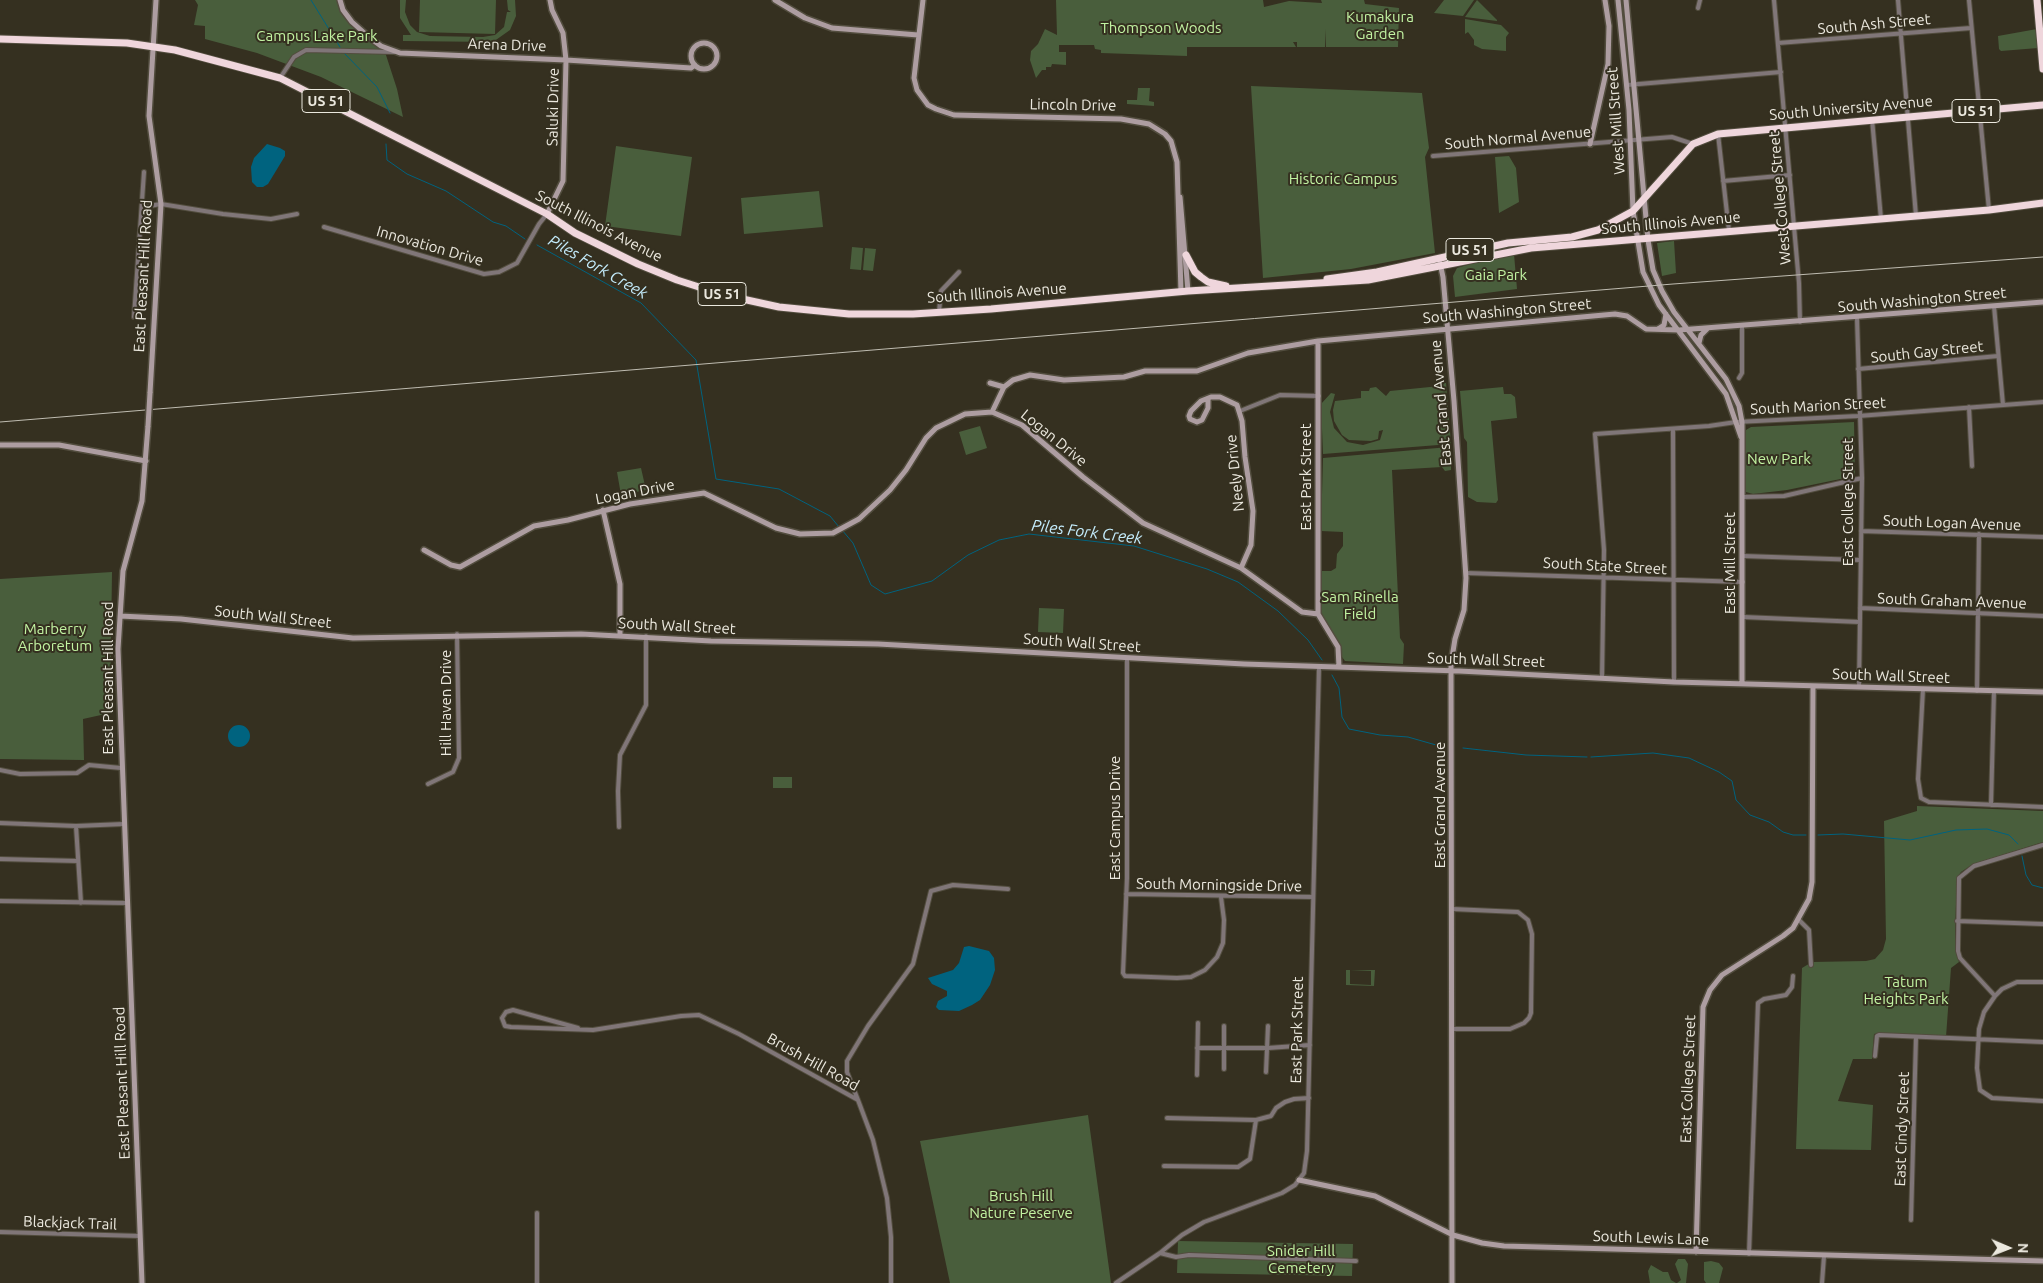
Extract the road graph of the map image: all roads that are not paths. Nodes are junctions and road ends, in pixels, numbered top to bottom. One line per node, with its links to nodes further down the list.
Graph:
1 (156, 0): 20 (street, East Pleasant Hill Road)
2 (340, 0): 21 (street, Arena Drive)
3 (550, 0): 22 (street, Saluki Drive)
4 (775, 0): 17 (street)
5 (923, 0): 17 (street, Lincoln Drive)
6 (1606, 0): 37 (street)
7 (1618, 0): 27 (street, West Mill Street)
8 (1626, 0): 28 (street, West Mill Street)
9 (1700, 0): 14 (street)
10 (1774, 0): 19 (street, West College Street)
11 (1898, 0): 16 (street)
12 (1969, 0): 15 (street)
13 (2037, 0): 24 (highway)
14 (1698, 8)
15 (1971, 28): 16 (street, South Ash Street); 30 (street)
16 (1901, 32): 19 (street, South Ash Street); 31 (street)
17 (918, 35): 43 (street, Lincoln Drive)
18 (0, 39): 20 (highway, South Illinois Avenue / US 51)
19 (1778, 43): 25 (street, West College Street)
20 (153, 47): 26 (highway, South Illinois Avenue / US 51); 46 (street, East Pleasant Hill Road)
21 (400, 53): 22 (street, Arena Drive); 26 (street)
22 (566, 60): 23 (street, Arena Drive); 51 (street, Saluki Drive)
23 (695, 65): 23 (street, Arena Drive)
24 (2043, 69)
25 (1781, 72): 28 (street); 33 (street, West College Street)
26 (280, 78): 51 (highway, South Illinois Avenue / US 51)
27 (1627, 85): 28 (street); 36 (street, West Mill Street)
28 (1634, 85): 35 (street, West Mill Street)
29 (2043, 105): 30 (highway, South University Avenue / US 51)
30 (1978, 110): 31 (highway, South University Avenue / US 51); 48 (street)
31 (1908, 116): 32 (highway, South University Avenue / US 51); 52 (street)
32 (1872, 119): 33 (highway, South University Avenue / US 51); 53 (street)
33 (1786, 127): 34 (highway, South University Avenue / US 51); 41 (street, West College Street)
34 (1718, 134): 38 (highway, South University Avenue / US 51); 42 (street)
35 (1638, 139): 36 (street, South Normal Avenue); 38 (street, South Normal Avenue); 44 (street, West Mill Street)
36 (1631, 140): 37 (street, South Normal Avenue); 49 (street, West Mill Street)
37 (1590, 144): 39 (street, South Normal Avenue)
38 (1693, 144): 44 (highway, South Illinois Avenue / US 51)
39 (1433, 156)
40 (144, 172): 47 (street)
41 (1790, 175): 42 (street); 55 (street, West College Street)
42 (1723, 181): 56 (street)
43 (1179, 191): 59 (street); 65 (street, Lincoln Drive)
44 (1645, 200): 49 (highway, South Illinois Avenue / US 51); 58 (street, West Mill Street)
45 (2043, 203): 48 (highway, South Illinois Avenue / US 51)
46 (161, 204): 47 (street); 50 (street); 99 (street, East Pleasant Hill Road, bridge)
47 (143, 207): 70 (street)
48 (1988, 210): 52 (highway, South Illinois Avenue / US 51)
49 (1633, 211): 57 (street, West Mill Street); 60 (highway, South Illinois Avenue / US 51)
50 (297, 214)
51 (547, 214): 54 (street, Innovation Drive); 68 (highway, South Illinois Avenue / US 51)
52 (1916, 216): 53 (highway, South Illinois Avenue / US 51)
53 (1880, 220): 55 (highway, South Illinois Avenue / US 51)
54 (324, 227)
55 (1794, 227): 56 (highway, South Illinois Avenue / US 51); 72 (street, West College Street)
56 (1729, 233): 58 (highway, South Illinois Avenue / US 51)
57 (1636, 240): 58 (highway, South Illinois Avenue / US 51); 61 (highway, South Illinois Avenue / US 51); 69 (street, East Mill Street)
58 (1648, 240): 76 (street, East Mill Street)
59 (1186, 255): 64 (highway); 65 (street)
60 (1439, 258): 61 (street, East Grand Avenue); 63 (highway, South Illinois Avenue / US 51)
61 (1441, 267): 63 (highway, South Illinois Avenue / US 51); 75 (street, East Grand Avenue)
62 (959, 272): 68 (street)
63 (1303, 283): 64 (highway, South Illinois Avenue / US 51)
64 (1237, 288): 65 (highway, South Illinois Avenue / US 51)
65 (1185, 292): 68 (highway, South Illinois Avenue / US 51)
66 (2043, 302): 67 (street, South Washington Street)
67 (1994, 306): 71 (street, South Washington Street); 81 (street)
68 (939, 312)
69 (1666, 314): 77 (street, East Mill Street); 78 (street)
70 (134, 317)
71 (1857, 318): 72 (street, South Washington Street); 82 (street, East College Street)
72 (1800, 322): 73 (street, South Washington Street)
73 (1742, 327): 74 (street, South Washington Street); 83 (street)
74 (1707, 328): 76 (street, South Washington Street); 80 (street)
75 (1447, 329): 78 (street, South Washington Street); 79 (street, South Washington Street); 111 (street, East Grand Avenue)
76 (1689, 329): 77 (street, South Washington Street); 80 (street, East Mill Street)
77 (1679, 330): 78 (street, South Washington Street); 94 (street, East Mill Street)
78 (1655, 331)
79 (1318, 341): 85 (street, South Washington Street); 86 (street, East Park Street)
80 (1699, 343): 95 (street, East Mill Street)
81 (1998, 356): 82 (street, South Gay Street); 89 (street)
82 (1858, 370): 93 (street, East College Street)
83 (1739, 378)
84 (990, 383): 85 (street)
85 (1004, 388): 92 (street)
86 (1319, 396): 91 (street); 117 (street, East Park Street)
87 (1208, 399): 87 (street); 91 (street, Neely Drive)
88 (2043, 402): 89 (street, South Marion Street)
89 (2003, 405): 90 (street, South Marion Street)
90 (1969, 408): 93 (street, South Marion Street); 100 (street)
91 (1240, 411): 110 (street, Neely Drive)
92 (992, 412): 103 (street, Logan Drive); 110 (street, Logan Drive)
93 (1858, 416): 95 (street, South Marion Street); 101 (street, East College Street)
94 (1736, 422): 95 (street, South Marion Street); 96 (street, South Marion Street); 97 (street, East Mill Street)
95 (1742, 422): 97 (street, East Mill Street)
96 (1673, 429): 112 (street, South Marion Street); 113 (street)
97 (1743, 442): 102 (street, East Mill Street)
98 (0, 445): 99 (street)
99 (146, 461): 118 (street, East Pleasant Hill Road)
100 (1972, 466)
101 (1862, 478): 102 (street); 104 (street, East College Street)
102 (1742, 497): 108 (street, East Mill Street)
103 (603, 510): 107 (street, Logan Drive); 123 (street)
104 (1861, 531): 105 (street, South Logan Avenue); 109 (street, East College Street)
105 (1979, 534): 106 (street, South Logan Avenue); 116 (street)
106 (2043, 537)
107 (424, 550)
108 (1743, 556): 109 (street); 114 (street, East Mill Street)
109 (1860, 560): 115 (street, East College Street)
110 (1240, 568): 117 (street, Logan Drive)
111 (1466, 573): 112 (street, South State Street); 128 (street, East Grand Avenue)
112 (1604, 577): 113 (street, South State Street); 129 (street)
113 (1675, 581): 114 (street, South State Street); 130 (street)
114 (1743, 582): 120 (street, East Mill Street)
115 (1860, 608): 116 (street, South Graham Avenue); 121 (street, East College Street)
116 (1977, 613): 119 (street, South Graham Avenue); 135 (street)
117 (1318, 614): 127 (street)
118 (120, 616): 122 (street, South Wall Street); 138 (street, East Pleasant Hill Road)
119 (2043, 616)
120 (1743, 617): 121 (street, South Graham Avenue); 131 (street, East Mill Street)
121 (1860, 622): 133 (street, East College Street)
122 (457, 634): 123 (street, South Wall Street); 140 (street, Hill Haven Drive)
123 (620, 635): 124 (street, South Wall Street)
124 (646, 636): 125 (street, South Wall Street); 146 (street)
125 (1127, 658): 126 (street, South Wall Street); 151 (street, East Campus Drive)
126 (1319, 667): 127 (street, South Wall Street); 153 (street, East Park Street)
127 (1339, 667): 128 (street, South Wall Street)
128 (1451, 671): 129 (street, South Wall Street); 157 (street, East Grand Avenue)
129 (1602, 678): 130 (street, South Wall Street)
130 (1674, 682): 131 (street, South Wall Street)
131 (1742, 684): 132 (street, South Wall Street)
132 (1814, 686): 133 (street, South Wall Street); 158 (street, East College Street)
133 (1859, 687): 134 (street, South Wall Street)
134 (1923, 689): 135 (street, South Wall Street); 141 (street)
135 (1978, 691): 136 (street, South Wall Street)
136 (1994, 691): 137 (street, South Wall Street); 141 (street)
137 (2043, 692)
138 (121, 768): 139 (street); 144 (street, East Pleasant Hill Road)
139 (0, 770)
140 (428, 784)
141 (1991, 805): 142 (street)
142 (2043, 807)
143 (0, 823): 145 (street)
144 (124, 824): 145 (street); 156 (street, East Pleasant Hill Road)
145 (76, 826): 149 (street)
146 (619, 827)
147 (2043, 845): 159 (street)
148 (0, 859): 149 (street)
149 (78, 861): 155 (street)
150 (1008, 889): 182 (street)
151 (1126, 894): 152 (street, South Morningside Drive); 152 (street, East Campus Drive)
152 (1221, 897): 153 (street, South Morningside Drive)
153 (1313, 897): 173 (street, East Park Street)
154 (0, 901): 155 (street)
155 (81, 902): 156 (street)
156 (126, 904): 192 (street, East Pleasant Hill Road)
157 (1452, 910): 169 (street, East Grand Avenue); 169 (street)
158 (1798, 919): 161 (street); 193 (street, East College Street)
159 (1957, 922): 160 (street); 164 (street)
160 (2043, 924)
161 (1811, 965)
162 (1793, 976): 195 (street)
163 (2043, 982): 164 (street)
164 (1995, 996): 171 (street)
165 (1198, 1023): 175 (street)
166 (1224, 1026): 174 (street)
167 (1268, 1026): 176 (street)
168 (578, 1028): 168 (street, Brush Hill Road); 182 (street, Brush Hill Road)
169 (1452, 1029): 191 (street, East Grand Avenue)
170 (1916, 1037): 171 (street); 177 (street); 189 (street, East Cindy Street)
171 (1978, 1041): 172 (street); 183 (street)
172 (2043, 1042)
173 (1310, 1045): 176 (street); 181 (street, East Park Street)
174 (1224, 1047): 175 (street); 176 (street); 178 (street)
175 (1197, 1048): 180 (street)
176 (1268, 1048): 179 (street)
177 (1875, 1056)
178 (1224, 1069)
179 (1266, 1072)
180 (1197, 1075)
181 (1308, 1098): 185 (street); 187 (street, East Park Street)
182 (858, 1100): 201 (street, Brush Hill Road)
183 (2043, 1102)
184 (1167, 1118): 185 (street)
185 (1256, 1120): 186 (street)
186 (1164, 1166)
187 (1299, 1180): 191 (street, South Lewis Lane); 194 (street)
188 (537, 1213): 200 (street)
189 (1911, 1220)
190 (0, 1232): 192 (street, Blackjack Trail)
191 (1453, 1235): 193 (street, South Lewis Lane); 203 (street, East Grand Avenue)
192 (140, 1236): 199 (street, East Pleasant Hill Road)
193 (1696, 1252): 195 (street, South Lewis Lane)
194 (1160, 1253): 197 (street); 202 (street)
195 (1749, 1254): 196 (street, South Lewis Lane)
196 (1824, 1256): 198 (street, South Lewis Lane); 204 (street)
197 (1356, 1261)
198 (2043, 1263)
199 (142, 1283)
200 (537, 1283)
201 (891, 1283)
202 (1116, 1283)
203 (1452, 1283)
204 (1822, 1283)

